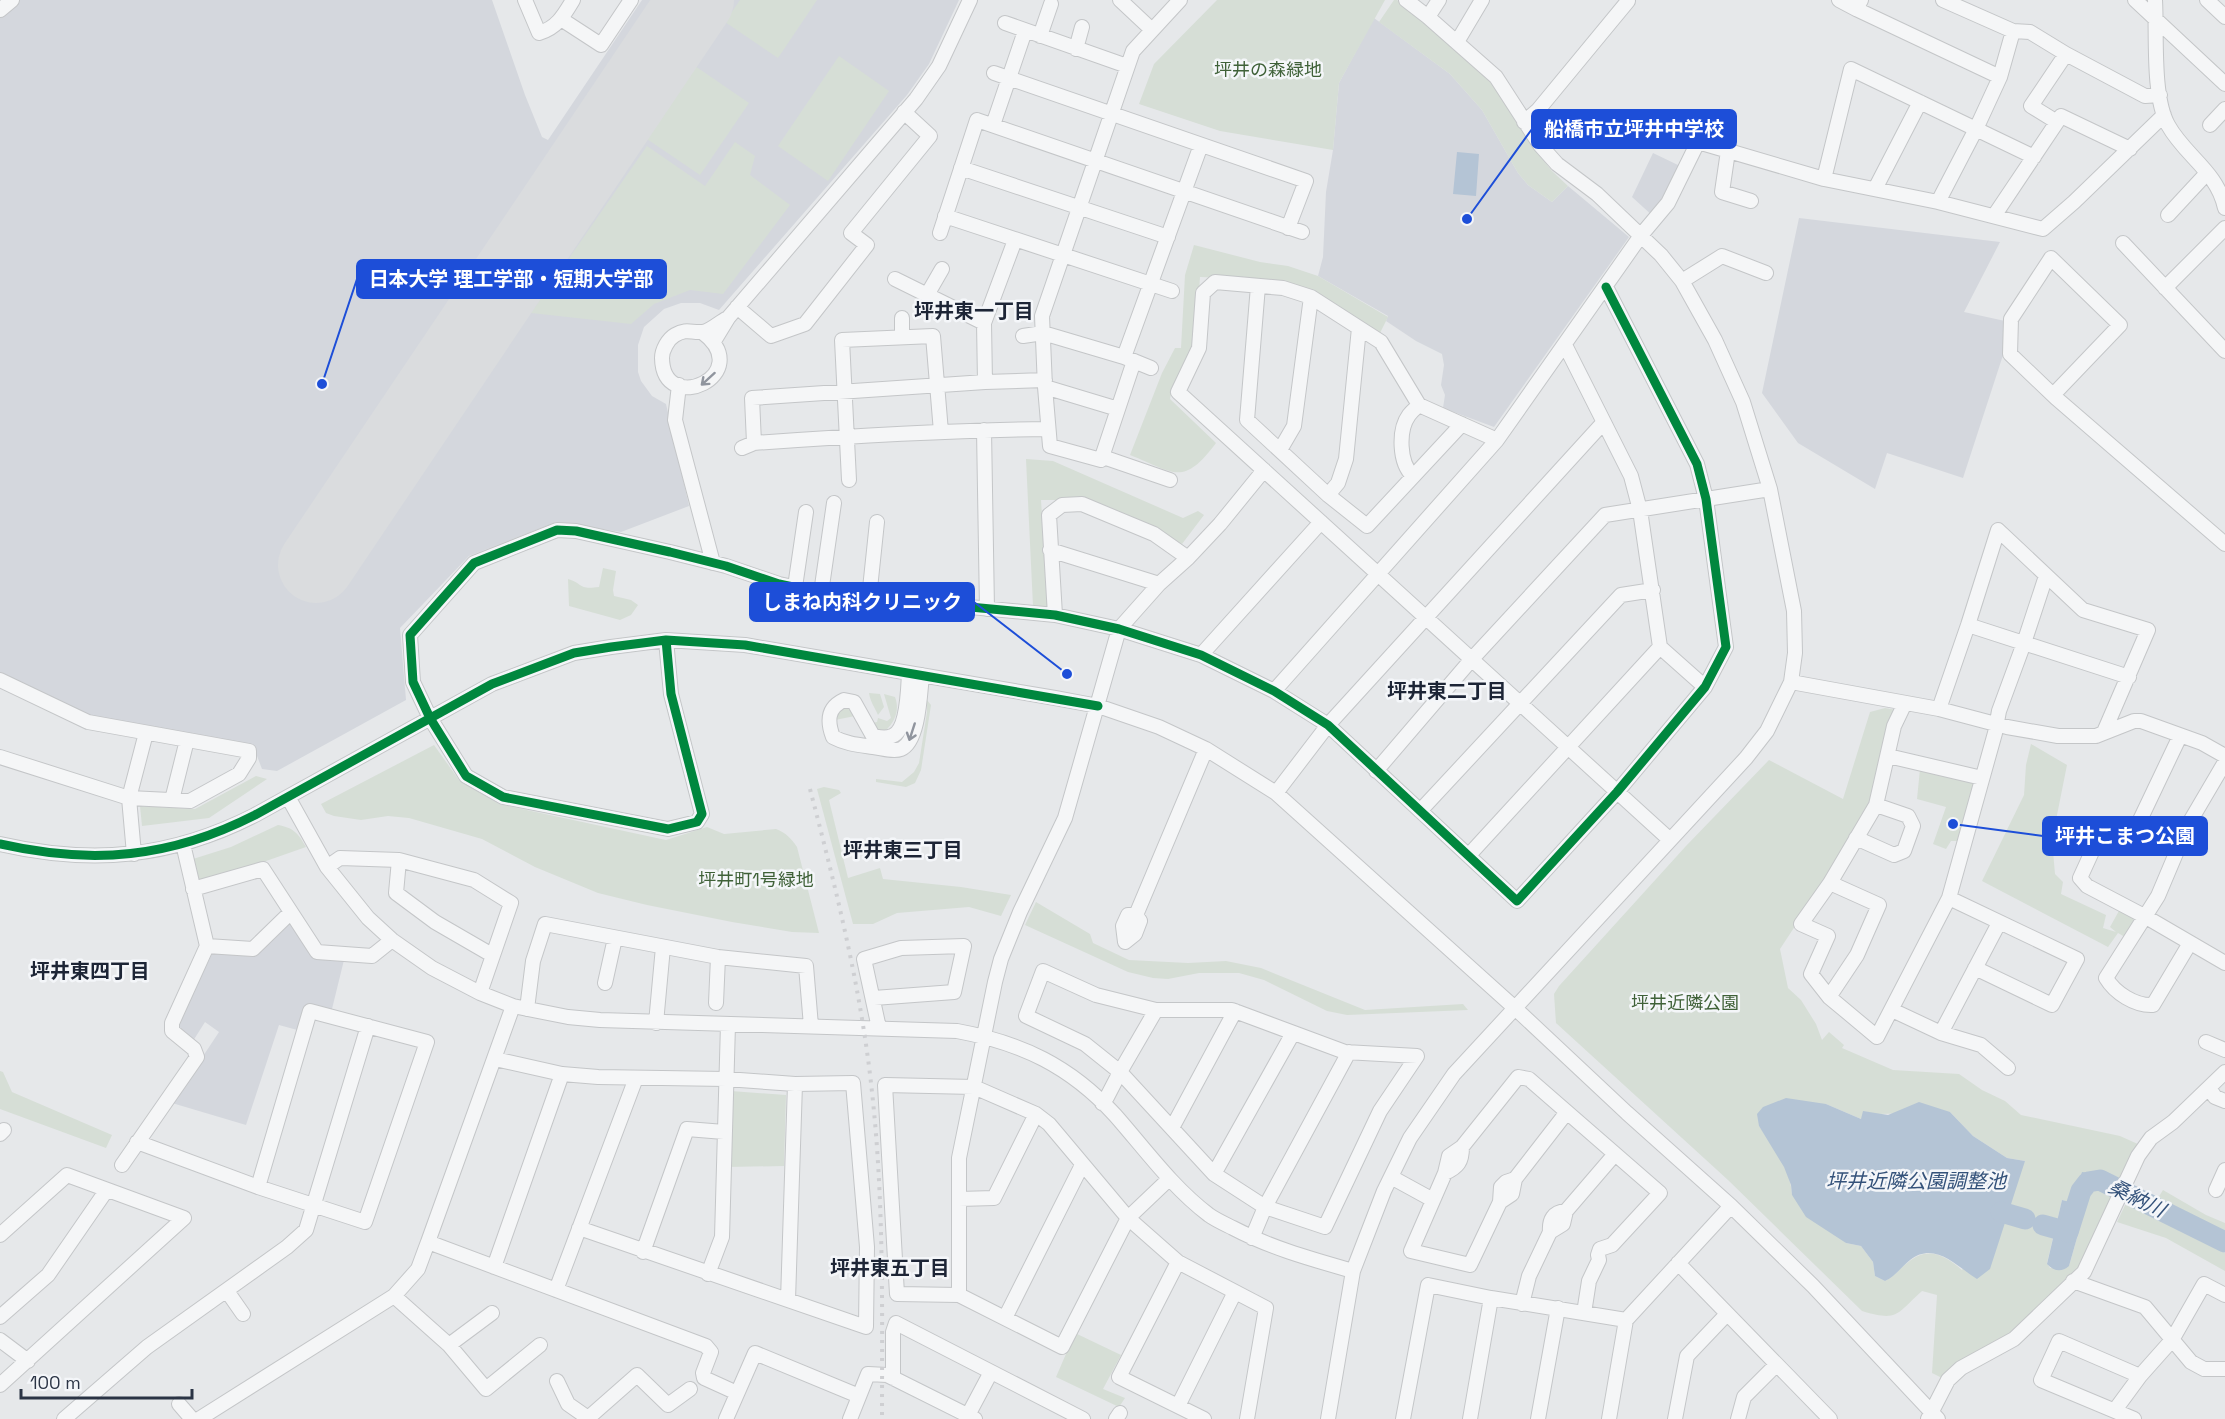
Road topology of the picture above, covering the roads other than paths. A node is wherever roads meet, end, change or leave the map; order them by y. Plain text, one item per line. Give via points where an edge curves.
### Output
1 (12, 0) edge
2 (525, 0) edge
3 (573, 0) edge
4 (631, 0) edge
5 (970, 0) edge
6 (1120, 0) edge
7 (1180, 0) edge
8 (1406, 0) edge
9 (1439, 0) edge
10 (1482, 0) edge
11 (1839, 0) edge
12 (1943, 0) edge
13 (2135, 0) edge
14 (2155, 0) edge
15 (2207, 0) edge
16 (1628, 1) edge
17 (1051, 4) dead end
18 (1859, 4) edge
19 (0, 9) edge
20 (1428, 17) junction
21 (2225, 17) edge
22 (561, 19) junction
23 (2156, 20) junction
24 (1005, 23) dead end
25 (1082, 27) dead end
26 (1152, 30) junction
27 (1025, 31) junction
28 (2013, 31) junction
29 (1040, 36) junction
30 (1457, 42) junction
31 (1076, 49) junction
32 (2066, 54) junction
33 (1127, 66) junction
34 (994, 73) dead end
35 (2000, 77) junction
36 (1009, 78) junction
37 (2225, 84) edge
38 (2160, 95) junction
39 (1920, 102) junction
40 (2225, 109) edge
41 (904, 112) junction
42 (1111, 113) junction
43 (2164, 115) junction
44 (1524, 122) junction
45 (2056, 122) junction
46 (993, 125) junction
47 (2210, 125) dead end
48 (1976, 129) junction
49 (1201, 145) junction
50 (2130, 149) junction
51 (1728, 151) junction
52 (2034, 157) junction
53 (1095, 161) junction
54 (961, 168) junction
55 (2207, 173) junction
56 (1824, 179) junction
57 (1875, 189) junction
58 (1184, 191) junction
59 (2223, 193) edge
60 (1751, 201) dead end
61 (1938, 202) junction
62 (1079, 207) junction
63 (2225, 208) edge
64 (2168, 214) dead end
65 (945, 216) junction
66 (1994, 216) junction
67 (2225, 228) edge
68 (939, 233) dead end
69 (1642, 234) junction
70 (1168, 237) junction
71 (1015, 240) junction
72 (2123, 243) dead end
73 (1062, 256) junction
74 (942, 269) dead end
75 (1766, 273) dead end
76 (895, 279) dead end
77 (1682, 281) junction
78 (1151, 284) junction
79 (1258, 286) junction
80 (1606, 287) junction
81 (2165, 288) junction
82 (1172, 291) dead end
83 (927, 295) junction
84 (1311, 297) junction
85 (737, 307) junction
86 (728, 318) junction
87 (902, 318) dead end
88 (984, 323) junction
89 (1359, 328) junction
90 (702, 332) junction
91 (1043, 333) junction
92 (1023, 336) dead end
93 (902, 337) junction
94 (714, 341) junction
95 (1565, 345) junction
96 (2225, 351) edge
97 (1129, 359) junction
98 (1151, 368) dead end
99 (985, 382) junction
100 (1045, 383) junction
101 (679, 385) junction
102 (937, 385) junction
103 (844, 391) junction
104 (2053, 395) junction
105 (1419, 405) junction
106 (1118, 409) junction
107 (1603, 423) junction
108 (1462, 424) junction
109 (1048, 429) junction
110 (984, 430) junction
111 (941, 432) junction
112 (846, 436) junction
113 (1497, 440) junction
114 (1280, 450) junction
115 (1103, 457) junction
116 (1264, 470) junction
117 (1413, 476) junction
118 (849, 480) dead end
119 (1170, 480) dead end
120 (1770, 489) junction
121 (1328, 495) junction
122 (1706, 499) junction
123 (834, 502) dead end
124 (1640, 510) junction
125 (806, 513) dead end
126 (877, 522) dead end
127 (1321, 522) junction
128 (2225, 544) edge
129 (1050, 550) junction
130 (1188, 558) junction
131 (712, 563) junction
132 (1378, 574) junction
133 (2046, 576) junction
134 (1159, 584) junction
135 (795, 587) junction
136 (1653, 590) junction
137 (821, 593) junction
138 (869, 598) junction
139 (987, 609) junction
140 (1054, 615) junction
141 (1426, 618) junction
142 (1968, 625) junction
143 (1119, 629) junction
144 (666, 640) junction
145 (2024, 643) junction
146 (1660, 647) junction
147 (1202, 655) junction
148 (1471, 660) junction
149 (916, 674) junction
150 (2129, 677) junction
151 (0, 680) edge
152 (1791, 682) junction
153 (1706, 687) junction
154 (1274, 692) junction
155 (1519, 703) junction
156 (1905, 704) junction
157 (1098, 706) junction
158 (1939, 709) junction
159 (430, 718) junction
160 (1997, 723) junction
161 (1328, 725) junction
162 (2104, 732) junction
163 (146, 733) junction
164 (2181, 736) junction
165 (187, 740) junction
166 (1567, 747) junction
167 (1206, 749) junction
168 (1888, 756) junction
169 (2225, 756) edge
170 (0, 757) edge
171 (2225, 762) edge
172 (1376, 771) junction
173 (1982, 778) junction
174 (1617, 792) junction
175 (1276, 793) junction
176 (288, 797) junction
177 (129, 798) junction
178 (172, 800) junction
179 (1876, 804) junction
180 (1420, 811) junction
181 (1856, 838) junction
182 (1669, 839) junction
183 (2182, 839) junction
184 (2116, 842) dead end
185 (0, 844) edge
186 (183, 844) junction
187 (134, 854) junction
188 (1469, 855) junction
189 (399, 860) junction
190 (327, 867) junction
191 (1830, 883) junction
192 (193, 889) junction
193 (1949, 898) junction
194 (290, 913) junction
195 (1136, 915) dead end
196 (2146, 917) junction
197 (1999, 923) junction
198 (615, 938) junction
199 (392, 940) junction
200 (2190, 942) junction
201 (207, 946) junction
202 (663, 947) junction
203 (492, 955) junction
204 (718, 957) junction
205 (2225, 963) edge
206 (1975, 968) junction
207 (605, 983) dead end
208 (480, 993) junction
209 (1829, 997) junction
210 (873, 998) junction
211 (716, 1003) dead end
212 (520, 1008) junction
213 (1516, 1009) junction
214 (1156, 1010) junction
215 (1892, 1010) junction
216 (1235, 1011) junction
217 (656, 1023) junction
218 (728, 1024) junction
219 (368, 1026) junction
220 (811, 1026) junction
221 (879, 1028) junction
222 (1293, 1033) junction
223 (1941, 1033) junction
224 (984, 1036) junction
225 (2206, 1042) dead end
226 (2225, 1050) edge
227 (1349, 1052) junction
228 (495, 1059) junction
229 (2008, 1068) dead end
230 (1120, 1072) junction
231 (2225, 1072) edge
232 (562, 1074) junction
233 (636, 1078) junction
234 (726, 1079) junction
235 (795, 1084) junction
236 (974, 1087) junction
237 (2209, 1088) junction
238 (2225, 1101) edge
239 (1102, 1102) junction
240 (1567, 1112) junction
241 (1036, 1114) junction
242 (1172, 1128) junction
243 (724, 1131) junction
244 (137, 1142) junction
245 (1615, 1154) junction
246 (122, 1165) dead end
247 (1082, 1165) junction
248 (2225, 1170) edge
249 (1214, 1174) junction
250 (1391, 1177) junction
251 (1169, 1179) junction
252 (258, 1187) junction
253 (2216, 1190) dead end
254 (106, 1191) junction
255 (959, 1199) junction
256 (1433, 1200) junction
257 (314, 1204) junction
258 (1731, 1206) junction
259 (1264, 1207) junction
260 (1128, 1218) junction
261 (579, 1228) junction
262 (0, 1235) edge
263 (1252, 1238) junction
264 (428, 1242) junction
265 (643, 1252) junction
266 (1178, 1262) junction
267 (1678, 1263) junction
268 (494, 1267) junction
269 (1353, 1271) junction
270 (708, 1274) junction
271 (2073, 1281) junction
272 (556, 1290) junction
273 (227, 1291) junction
274 (1235, 1292) junction
275 (959, 1295) junction
276 (2225, 1295) edge
277 (394, 1296) junction
278 (1491, 1298) junction
279 (789, 1300) junction
280 (1522, 1304) junction
281 (1558, 1308) junction
282 (492, 1313) dead end
283 (1584, 1313) junction
284 (243, 1314) dead end
285 (1726, 1315) junction
286 (0, 1317) edge
287 (1005, 1318) junction
288 (1626, 1320) junction
289 (0, 1340) edge
290 (2172, 1340) junction
291 (449, 1345) junction
292 (540, 1345) dead end
293 (28, 1361) junction
294 (1776, 1365) junction
295 (2225, 1369) edge
296 (991, 1372) junction
297 (2140, 1376) junction
298 (893, 1378) junction
299 (557, 1381) dead end
300 (0, 1385) edge
301 (690, 1389) dead end
302 (737, 1393) junction
303 (859, 1396) junction
304 (179, 1404) dead end
305 (1178, 1406) junction
306 (2115, 1410) junction
307 (855, 1417) edge
308 (1933, 1417) edge
309 (969, 1418) edge
310 (64, 1419) edge
311 (192, 1419) edge
312 (199, 1419) edge
313 (588, 1419) edge
314 (726, 1419) edge
315 (1083, 1419) edge
316 (1204, 1419) edge
317 (1247, 1419) edge
318 (1328, 1419) edge
319 (1403, 1419) edge
320 (1470, 1419) edge
321 (1538, 1419) edge
322 (1609, 1419) edge
323 (1675, 1419) edge
324 (1738, 1419) edge
325 (1830, 1419) edge
326 (2134, 1419) edge

1 - 19 street
2 - 22 street via 539,33 551,30
3 - 22 street
4 - 22 street via 601,45
5 - 41 street via 939,66
6 - 26 street
7 - 26 street
8 - 20 street
9 - 20 street
10 - 30 street
11 - 18 street
12 - 28 street
13 - 23 street
14 - 23 street
15 - 21 street
16 - 44 street
17 - 29 street
18 - 35 street
20 - 30 street
23 - 37 street
23 - 38 street
24 - 27 street
25 - 31 street
26 - 33 street via 1133,51
27 - 29 street
27 - 36 street
28 - 32 street via 2030,32
28 - 35 street
29 - 31 street
30 - 44 street via 1496,76
31 - 33 street
32 - 38 street via 2145,96
32 - 45 street via 2031,106
33 - 42 street
34 - 36 street
35 - 48 street
36 - 42 street
36 - 46 street
38 - 43 street
39 - 48 street
39 - 56 street via 1851,69
39 - 57 street
40 - 47 street
41 - 85 street
41 - 85 street via 930,136 852,233 867,245 805,324 771,336
42 - 49 street
42 - 53 street
43 - 50 street
43 - 55 street via 2178,140
44 - 69 street via 1557,164
45 - 50 street via 2061,116
45 - 52 street
46 - 53 street
46 - 54 street via 977,120
48 - 52 street
48 - 61 street
49 - 58 street
49 - 58 street via 1306,181 1295,230
50 - 66 street via 2043,229
51 - 56 street
51 - 60 street via 1722,192
51 - 69 street via 1698,142 1668,203
52 - 66 street
53 - 58 street
53 - 62 street
54 - 62 street
54 - 65 street
55 - 59 street
55 - 64 street
56 - 57 street
57 - 61 street
58 - 70 street
59 - 63 street
61 - 66 street
62 - 70 street
62 - 73 street
65 - 68 street
65 - 71 street
67 - 81 street
69 - 77 street
69 - 80 street
70 - 78 street
71 - 73 street
71 - 88 street
72 - 81 street
73 - 78 street
73 - 91 street via 1042,316
74 - 83 street
75 - 77 street via 1722,256
76 - 83 street
77 - 120 street via 1743,402
78 - 82 street
78 - 97 street
79 - 84 street via 1283,288
79 - 114 street via 1247,420
79 - 116 street via 1215,282 1203,293 1199,348 1178,392
80 - 95 street
80 - 122 street via 1697,464
81 - 96 street
83 - 88 street
84 - 89 street
84 - 114 street via 1294,426
85 - 86 street
86 - 90 street
86 - 94 street
87 - 93 street
88 - 99 street
89 - 105 street via 1381,342
89 - 121 street via 1346,459 1338,483
90 - 94 street
90 - 101 street via 684,331 666,343 662,357 665,370 670,380
91 - 92 street
91 - 97 street
91 - 100 street
93 - 102 street via 933,336
93 - 103 street via 842,340
94 -> 101 street via 719,362 710,380 696,388
95 - 107 street
95 - 113 street
97 - 98 street
97 - 106 street
99 - 100 street
99 - 102 street
100 - 106 street
100 - 109 street
101 - 131 street via 675,420
102 - 103 street
102 - 111 street
103 - 112 street
103 - 112 street via 752,398 748,446
104 - 104 street via 2120,325 2050,258 2011,319 2009,339 2010,354
104 - 128 street
105 - 108 street
105 - 117 street via 1408,416 1403,438 1403,457
106 - 115 street
107 - 124 street via 1631,476
107 - 141 street
108 - 113 street
108 - 117 street
109 - 110 street
109 - 115 street via 1050,446 1101,460
110 - 111 street
110 - 139 street
111 - 112 street
112 - 118 street
113 - 132 street
114 - 121 street
115 - 119 street
116 - 127 street
116 - 130 street
117 - 121 street via 1367,526
120 - 122 street
120 - 152 street via 1794,612
122 - 124 street
122 - 153 street via 1726,647
123 - 137 street
124 - 136 street
124 - 148 street via 1605,515
125 - 135 street
126 - 138 street
127 - 132 street
127 - 147 street
129 - 130 street via 1048,515 1062,505 1082,504 1154,534
129 - 134 street
129 - 140 street
130 - 134 street
131 - 135 street
131 - 159 street via 557,530 474,563 410,635 413,682
132 - 141 street
132 - 154 street
133 - 142 street via 1998,530
133 - 145 street
133 - 150 street via 2083,610 2148,630
134 - 143 street
135 - 137 street
136 - 146 street
136 - 155 street via 1621,595
137 - 138 street
138 - 139 street
139 - 140 street
140 - 143 street
141 - 148 street
141 - 161 street
142 - 145 street
142 - 158 street
143 - 147 street
143 - 157 street
144 - 149 street via 745,645
144 - 159 street via 574,653 492,684
144 - 159 street via 671,694 702,814 697,822 668,829 503,797 466,776
145 - 150 street
145 - 160 street
146 - 153 street
146 - 166 street
147 - 154 street
148 - 155 street
148 - 172 street
149 -> 149 street via 914,733 902,749 843,742 833,737 828,725 830,712 844,700 854,702 873,735 894,736 901,729
149 - 157 street
150 - 162 street
151 - 163 street via 88,722
152 - 156 street
152 - 182 street via 1767,731
153 - 174 street
154 - 161 street
155 - 166 street
155 - 180 street
156 - 158 street
156 - 168 street via 1894,726
157 - 167 street via 1159,727
157 - 224 street via 1065,818 1001,959
158 - 160 street
159 - 176 street
160 - 162 street via 2058,736 2096,736
160 - 173 street
161 - 172 street
161 - 175 street
162 - 164 street via 2141,721
163 - 165 street
163 - 177 street
164 - 169 street
164 - 183 street via 2140,820
165 - 178 street
165 - 178 street via 249,751 249,758 239,774 190,801
166 - 174 street
166 - 188 street
167 - 175 street
167 - 195 street
168 - 173 street
168 - 179 street
170 - 177 street
171 - 183 street
172 - 180 street
173 - 193 street
174 - 182 street
174 - 188 street via 1517,901
175 - 213 street
176 - 186 street via 225,830
176 - 190 street
177 - 178 street
177 - 187 street
179 - 181 street
179 - 181 street via 1908,816 1913,826 1904,851 1894,855
180 - 188 street
181 - 191 street
182 - 213 street
183 - 196 street
184 - 196 street via 2106,838 2096,843 2080,878 2087,886
185 - 187 street via 50,854
186 - 187 street
186 - 192 street
189 - 190 street via 340,858
189 - 203 street via 396,892 435,922
189 - 203 street via 474,880 511,903
190 - 199 street via 368,918
191 - 209 street via 1801,924 1828,936 1811,974
191 - 209 street via 1878,905 1857,955
192 - 194 street via 263,869
192 - 201 street
193 - 197 street
193 - 215 street
194 - 199 street via 317,952 372,956
194 - 201 street via 253,949
196 - 200 street
196 - 200 street via 2106,978 2112,988 2132,1000 2153,1005
197 - 206 street
197 - 206 street via 2077,959 2052,1005
198 - 202 street
198 - 207 street
198 - 212 street via 545,924
199 - 208 street via 432,968
200 - 205 street
201 - 244 street via 172,1023 172,1031 194,1049 197,1057
202 - 204 street
202 - 217 street
203 - 208 street
204 - 211 street
204 - 220 street via 806,966
206 - 223 street
208 - 212 street
209 - 215 street via 1877,1037
210 - 210 street via 864,959 901,948 964,946 954,992
210 - 221 street
212 - 217 street via 568,1017
212 - 228 street
213 - 250 street via 1454,1074 1410,1138
213 - 258 street
214 - 216 street
214 - 230 street
214 - 230 street via 1096,995 1043,971 1026,1016 1085,1044
215 - 223 street
216 - 222 street
216 - 242 street
217 - 218 street
218 - 220 street
218 - 234 street
219 - 252 street via 310,1011
219 - 257 street
219 - 257 street via 427,1042 365,1222
220 - 221 street
221 - 224 street
222 - 227 street
222 - 249 street
223 - 229 street via 1981,1045
224 - 236 street
224 - 239 street via 1055,1065
225 - 226 street
227 - 259 street
227 - 259 street via 1417,1056 1380,1111 1325,1227
228 - 232 street
228 - 264 street
230 - 239 street
230 - 242 street
231 - 237 street
232 - 233 street
232 - 268 street
233 - 234 street
233 - 261 street
234 - 235 street
234 - 243 street
235 - 279 street
235 - 279 street via 853,1083 867,1248 866,1327
236 - 241 street
236 - 255 street via 959,1158
236 - 275 street via 885,1085 897,1294
237 - 238 street via 2215,1097
237 - 271 street via 2151,1138 2138,1156 2084,1272
239 - 251 street
240 - 245 street
240 - 256 street via 1529,1079 1518,1077 1462,1147 1461,1162 1445,1173
240 - 256 street via 1515,1179 1512,1194 1500,1202 1470,1265 1411,1251
241 - 247 street
241 - 255 street via 994,1198
242 - 249 street
243 - 265 street via 687,1129
243 - 270 street via 722,1237
244 - 246 street
244 - 252 street
245 - 280 street via 1566,1211 1563,1224 1550,1232 1529,1276
245 - 283 street via 1660,1193 1612,1245 1611,1256 1599,1260 1589,1281
247 - 260 street
247 - 287 street
248 - 253 street
249 - 259 street
250 - 256 street
250 - 269 street
251 - 260 street
251 - 263 street via 1210,1216
252 - 257 street
254 - 262 street via 67,1175
254 - 286 street via 48,1275
254 - 293 street via 184,1218
255 - 275 street
257 - 273 street via 306,1230
258 - 267 street
258 - 308 street via 1813,1286
259 - 263 street
260 - 266 street
260 - 287 street via 1062,1347
261 - 265 street
261 - 272 street
263 - 269 street via 1284,1252
264 - 268 street
264 - 277 street via 418,1269
265 - 270 street
266 - 274 street
266 - 305 street via 1119,1377
267 - 285 street
267 - 288 street
268 - 272 street
269 - 318 street
270 - 279 street
271 - 290 street via 2145,1307
271 - 308 street via 2014,1339 1961,1368 1948,1380
272 - 302 street via 706,1346 711,1352 704,1378
273 - 284 street
273 - 310 street via 147,1347
274 - 305 street
274 - 317 street via 1266,1308
275 - 287 street
276 - 290 street via 2204,1284
277 - 291 street
277 - 312 street
278 - 280 street
278 - 319 street via 1428,1285
278 - 320 street
280 - 281 street
281 - 283 street
281 - 321 street
282 - 291 street
283 - 288 street
285 - 294 street
285 - 323 street via 1687,1356
288 - 322 street
289 - 293 street
290 - 295 street via 2191,1362 2204,1369
290 - 297 street
291 - 292 street via 486,1389
293 - 300 street
294 - 324 street via 1744,1397
294 - 325 street
296 - 298 street via 896,1323
296 - 309 street
296 - 315 street
297 - 306 street
297 - 306 street via 2059,1341 2041,1380
298 - 303 street via 868,1374
298 - 309 street
299 - 313 street via 568,1404
301 - 313 street via 669,1405 637,1376
302 - 303 street via 755,1353
302 - 314 street
303 - 307 street
304 - 311 street
305 - 316 street
306 - 326 street

